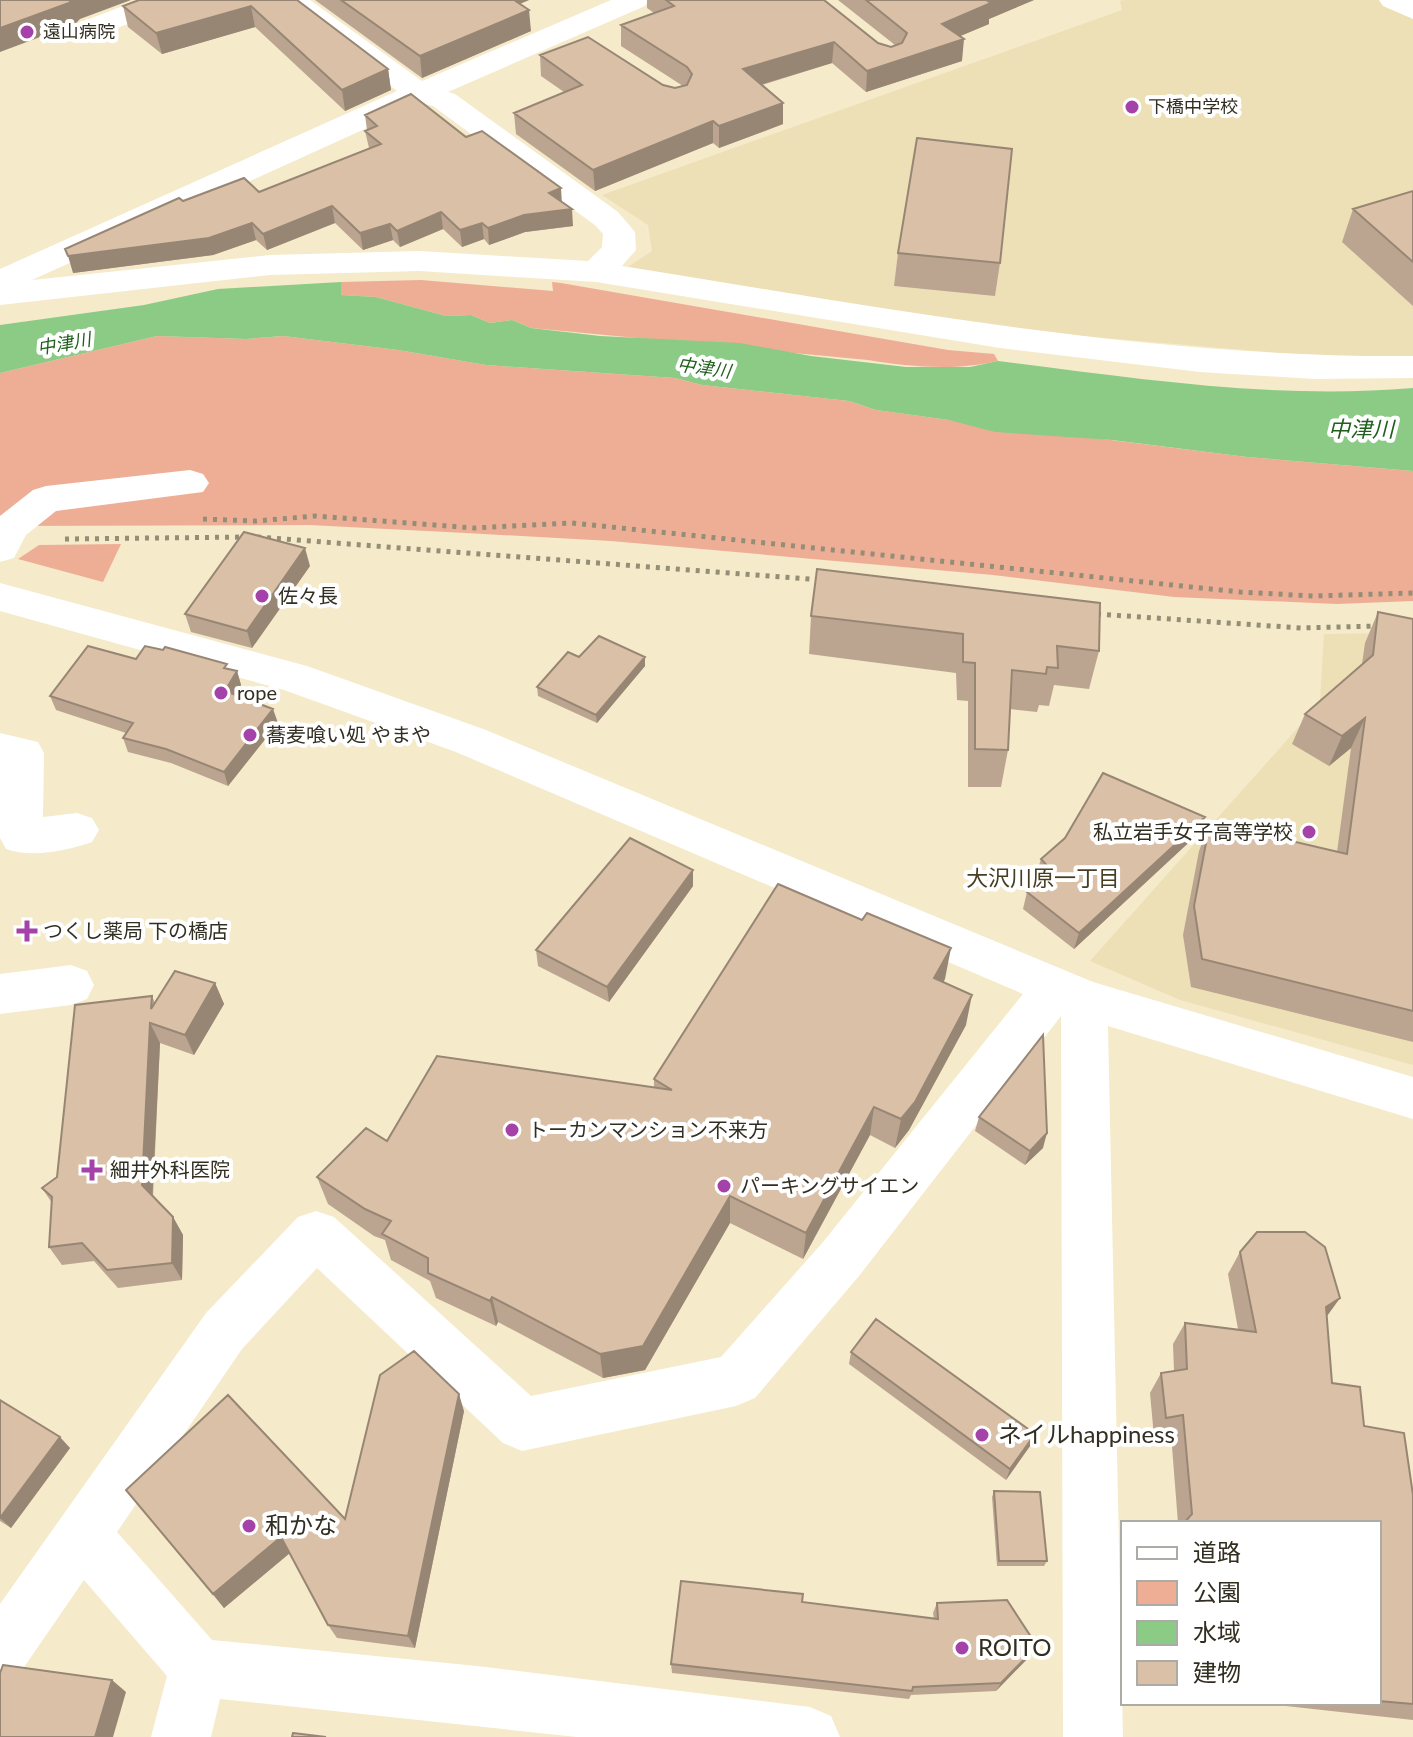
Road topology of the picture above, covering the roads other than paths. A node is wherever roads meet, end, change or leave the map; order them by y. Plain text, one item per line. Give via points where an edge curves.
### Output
1 (166, 0) edge
2 (292, 0) edge
3 (635, 0) edge
4 (1393, 0) edge
5 (1413, 10) edge
6 (91, 28) dead end
7 (569, 29) junction
8 (595, 46) edge
9 (419, 93) junction
10 (596, 272) junction
11 (0, 282) edge
12 (0, 294) edge
13 (1413, 367) edge
14 (190, 501) road end
15 (0, 548) edge
16 (0, 597) edge
17 (0, 749) edge
18 (77, 830) dead end
19 (71, 985) dead end
20 (1070, 992) junction
21 (0, 994) edge
22 (1413, 1098) edge
23 (81, 1534) junction
24 (0, 1653) edge
25 (198, 1668) junction
26 (181, 1737) edge
27 (810, 1737) edge
28 (1093, 1737) edge

1 - 6 street
2 - 9 street
3 - 7 street
4 - 5 street
7 - 8 street
7 - 9 street
9 - 10 street via 444,100 607,219 619,232 619,250
9 - 11 street
10 - 12 street via 419,261 270,265
10 - 13 street via 985,334 1200,361
14 - 15 street via 46,499 11,527
16 - 20 street via 293,677 471,741
17 - 18 street via 23,753 21,837
19 - 21 street
20 - 22 street
20 - 23 street via 736,1380 522,1424 316,1234 224,1331
20 - 28 street
23 - 24 street
23 - 25 street
25 - 26 street
25 - 27 street via 477,1695

